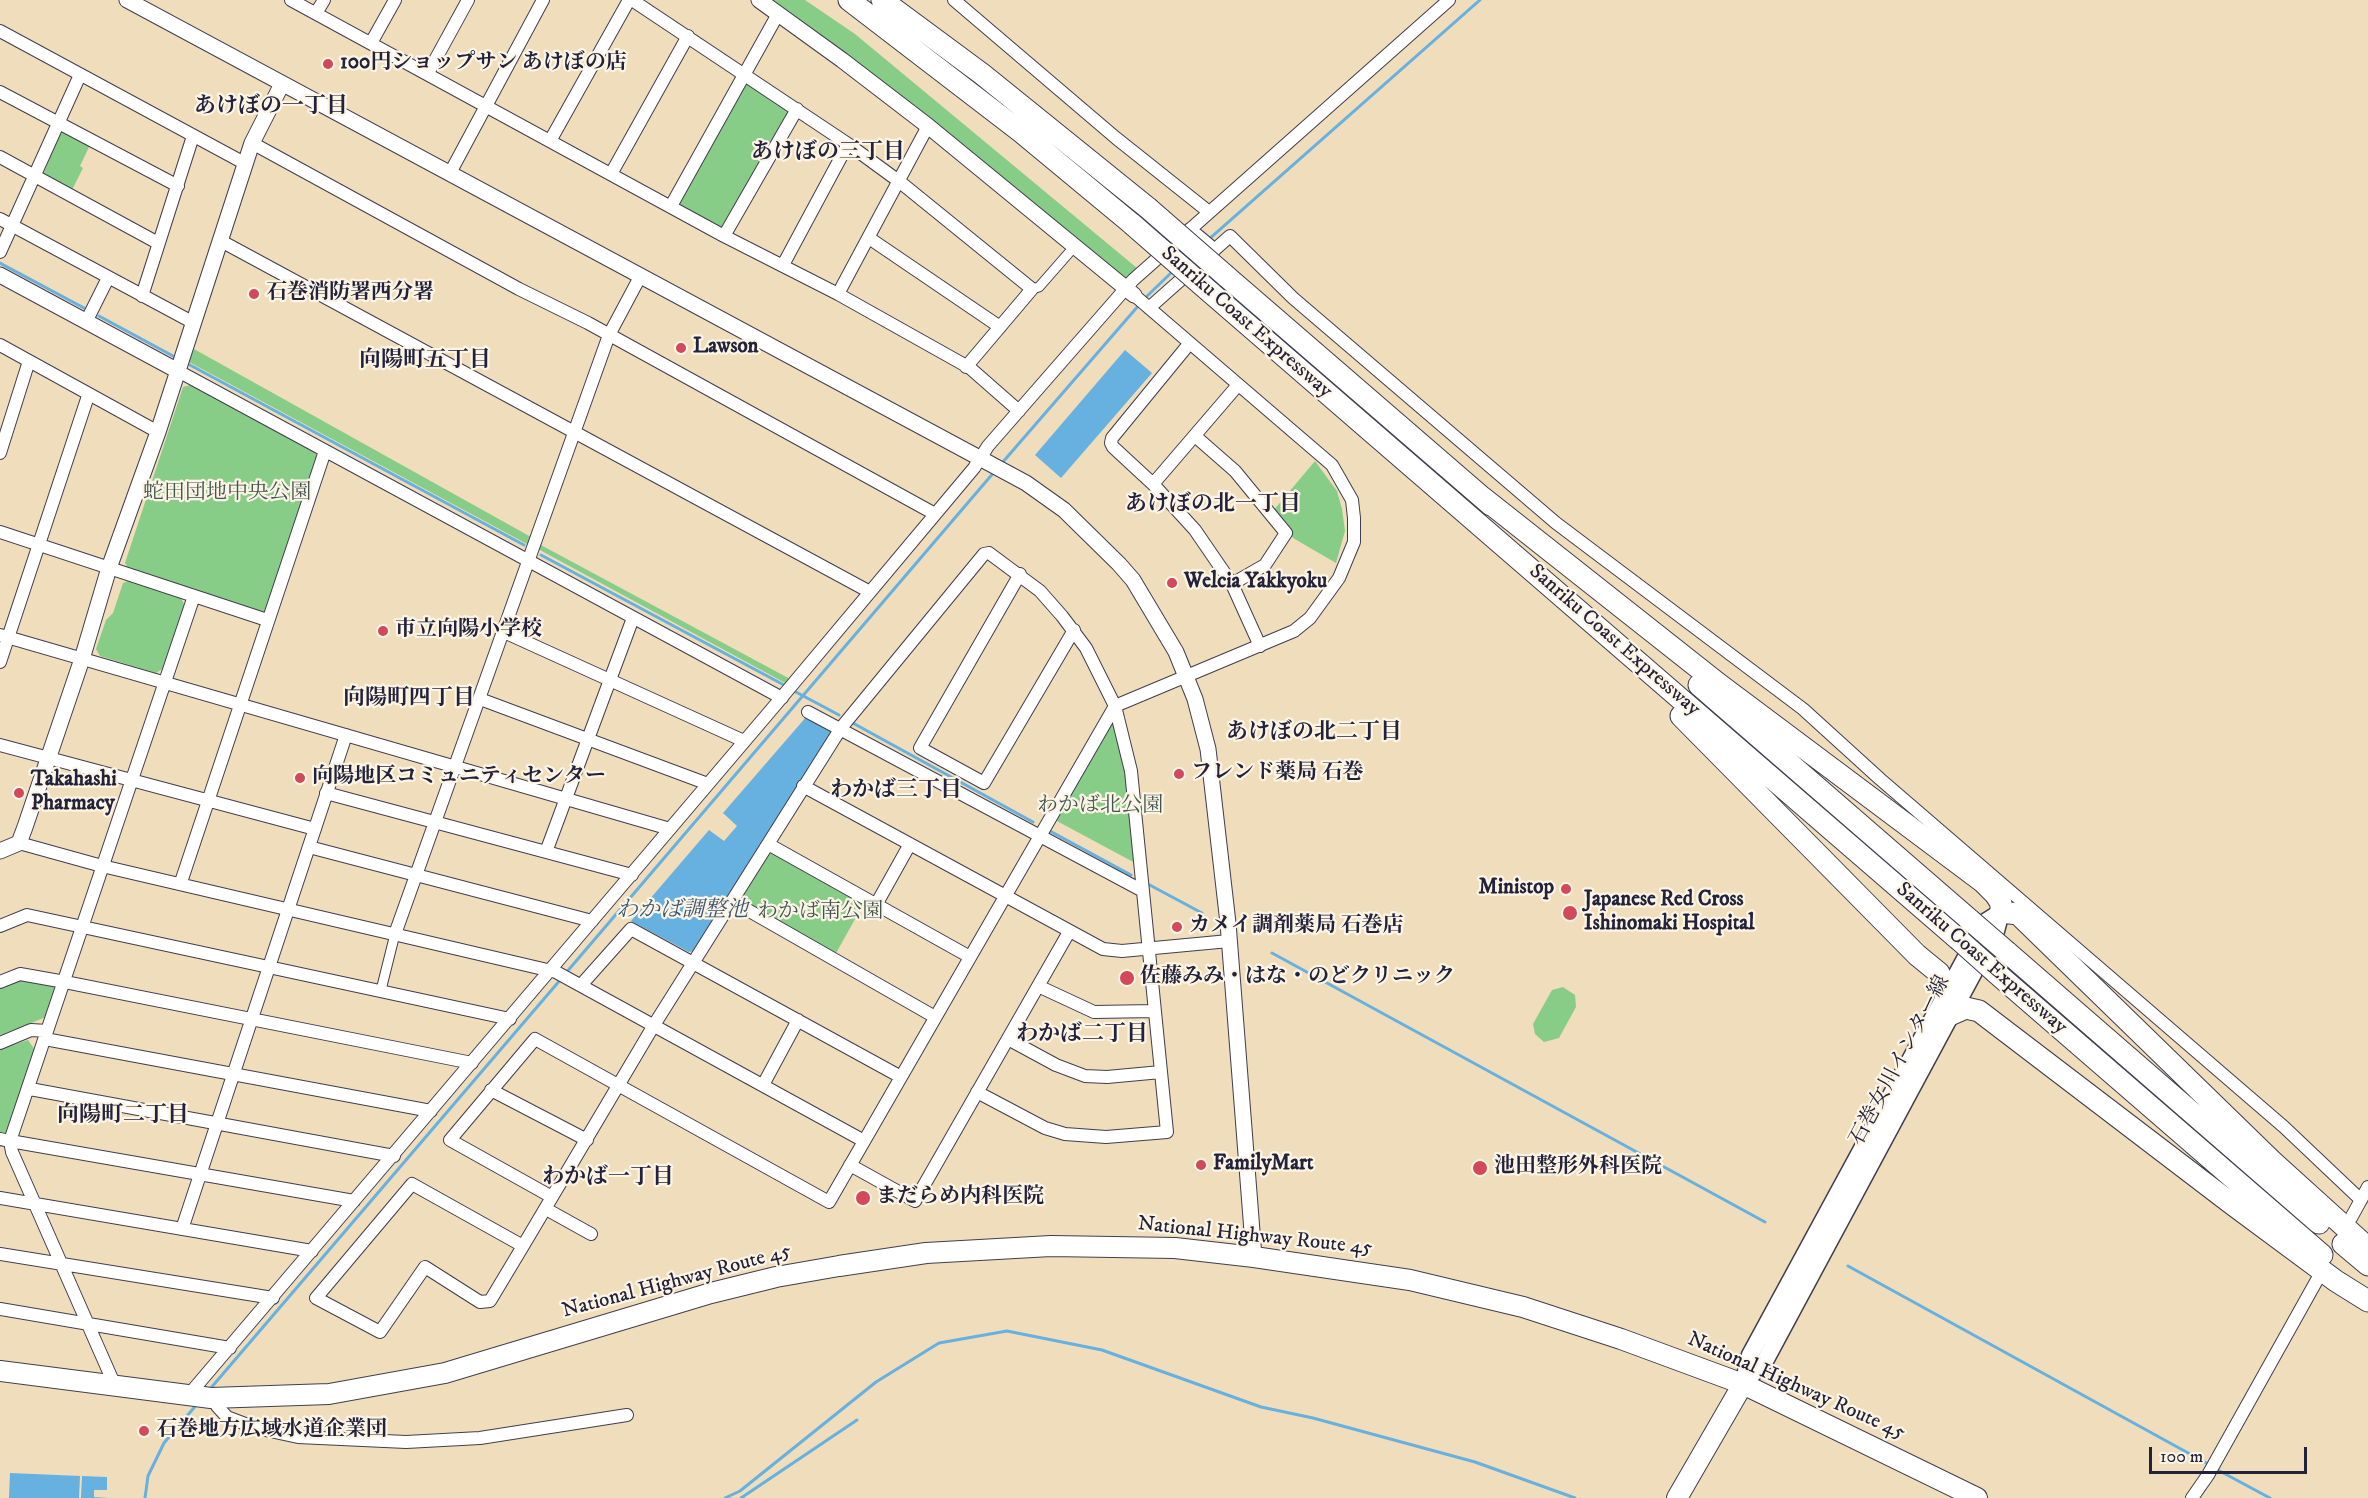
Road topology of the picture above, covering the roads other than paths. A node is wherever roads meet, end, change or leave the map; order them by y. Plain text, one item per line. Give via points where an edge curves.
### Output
1 (127, 0) edge
2 (291, 0) edge
3 (324, 0) edge
4 (395, 0) edge
5 (468, 0) edge
6 (543, 0) edge
7 (631, 0) edge
8 (759, 0) edge
9 (849, 0) edge
10 (882, 0) edge
11 (954, 0) edge
12 (1449, 0) edge
13 (316, 13) junction
14 (778, 14) junction
15 (0, 31) edge
16 (688, 36) junction
17 (371, 44) junction
18 (745, 73) junction
19 (428, 74) junction
20 (80, 75) junction
21 (282, 84) junction
22 (0, 92) edge
23 (486, 105) junction
24 (797, 109) junction
25 (59, 123) junction
26 (928, 126) junction
27 (193, 136) junction
28 (550, 141) junction
29 (252, 143) junction
30 (848, 144) junction
31 (0, 157) edge
32 (246, 164) junction
33 (450, 173) junction
34 (611, 174) junction
35 (35, 176) junction
36 (900, 182) junction
37 (178, 186) junction
38 (671, 206) junction
39 (1209, 212) junction
40 (0, 219) edge
41 (12, 225) junction
42 (1190, 230) junction
43 (724, 236) junction
44 (869, 238) junction
45 (221, 241) junction
46 (158, 243) junction
47 (1074, 247) junction
48 (1214, 249) junction
49 (0, 252) edge
50 (783, 265) junction
51 (0, 275) edge
52 (641, 276) junction
53 (108, 278) junction
54 (1032, 289) junction
55 (838, 294) junction
56 (142, 296) junction
57 (1138, 299) junction
58 (86, 322) junction
59 (194, 324) junction
60 (1000, 327) junction
61 (609, 335) junction
62 (1189, 344) junction
63 (0, 345) edge
64 (29, 361) junction
65 (966, 367) junction
66 (178, 371) junction
67 (1238, 385) junction
68 (88, 396) junction
69 (1019, 411) junction
70 (158, 432) junction
71 (574, 432) junction
72 (1195, 436) junction
73 (325, 451) junction
74 (0, 453) edge
75 (987, 461) junction
76 (1154, 484) junction
77 (1482, 497) junction
78 (935, 514) junction
79 (0, 532) edge
80 (40, 544) junction
81 (528, 562) junction
82 (109, 568) junction
83 (1020, 574) junction
84 (1232, 584) junction
85 (870, 592) junction
86 (194, 596) junction
87 (1580, 613) junction
88 (633, 618) junction
89 (267, 621) junction
90 (1074, 630) junction
91 (504, 632) junction
92 (4, 636) edge
93 (1260, 646) junction
94 (82, 659) junction
95 (0, 662) edge
96 (1186, 675) junction
97 (609, 679) junction
98 (165, 683) junction
99 (782, 698) junction
100 (480, 699) junction
101 (239, 705) junction
102 (1115, 706) junction
103 (808, 712) dead end
104 (841, 728) junction
105 (346, 735) junction
106 (587, 739) junction
107 (744, 741) junction
108 (0, 745) edge
109 (49, 758) junction
110 (455, 766) junction
111 (132, 780) junction
112 (708, 784) junction
113 (804, 786) junction
114 (326, 793) junction
115 (565, 800) junction
116 (208, 801) junction
117 (435, 822) junction
118 (315, 829) junction
119 (670, 829) junction
120 (1039, 836) junction
121 (19, 843) junction
122 (768, 844) junction
123 (910, 844) junction
124 (309, 847) junction
125 (0, 851) edge
126 (546, 852) junction
127 (102, 866) junction
128 (416, 874) junction
129 (632, 875) junction
130 (181, 882) junction
131 (1143, 891) junction
132 (1005, 896) junction
133 (732, 901) junction
134 (877, 903) junction
135 (287, 909) junction
136 (2001, 912) junction
137 (592, 921) junction
138 (0, 926) edge
139 (83, 926) junction
140 (1069, 932) junction
141 (395, 934) junction
142 (1230, 941) junction
143 (1149, 949) junction
144 (970, 957) junction
145 (693, 962) junction
146 (269, 966) junction
147 (553, 971) junction
148 (0, 982) edge
149 (65, 982) junction
150 (577, 982) junction
151 (1038, 986) junction
152 (381, 990) junction
153 (1947, 1006) junction
154 (1155, 1011) junction
155 (935, 1017) junction
156 (510, 1018) junction
157 (251, 1019) junction
158 (798, 1020) junction
159 (654, 1025) junction
160 (46, 1035) junction
161 (1008, 1039) junction
162 (0, 1042) edge
163 (472, 1063) junction
164 (1161, 1072) junction
165 (233, 1073) junction
166 (901, 1077) junction
167 (763, 1085) junction
168 (619, 1086) junction
169 (30, 1089) junction
170 (491, 1090) junction
171 (977, 1092) junction
172 (432, 1111) junction
173 (216, 1123) junction
174 (5, 1140) edge
175 (587, 1140) junction
176 (864, 1141) junction
177 (394, 1156) junction
178 (850, 1165) junction
179 (199, 1174) junction
180 (2368, 1187) edge
181 (552, 1197) junction
182 (0, 1198) edge
183 (2361, 1200) junction
184 (354, 1201) junction
185 (36, 1203) junction
186 (546, 1209) junction
187 (2351, 1218) dead end
188 (182, 1229) junction
189 (591, 1234) dead end
190 (523, 1246) junction
191 (2368, 1248) edge
192 (312, 1251) junction
193 (0, 1254) edge
194 (1254, 1257) junction
195 (61, 1263) junction
196 (2368, 1265) edge
197 (2317, 1280) dead end
198 (2368, 1295) edge
199 (273, 1298) junction
200 (2368, 1301) edge
201 (0, 1309) edge
202 (88, 1323) junction
203 (230, 1348) junction
204 (0, 1371) edge
205 (1743, 1384) junction
206 (116, 1388) junction
207 (202, 1398) junction
208 (627, 1415) dead end
209 (1677, 1498) edge
210 (1977, 1498) edge
211 (2192, 1498) edge

1 - 21 street
2 - 13 street
3 - 13 street
4 - 17 street
5 - 19 street
6 - 23 street
7 - 16 street
7 - 28 street
8 - 14 street
9 - 87 highway, Sanriku Coast Expressway, bridge via 1021,132 1132,224
10 - 77 highway, Sanriku Coast Expressway, bridge via 982,74 1148,208
11 - 39 street
12 - 39 street
13 - 17 street
14 - 18 street
14 - 26 street
15 - 20 street
16 - 18 street
16 - 34 street
17 - 19 street
18 - 24 street
18 - 38 street
19 - 23 street
20 - 25 street
20 - 27 street
21 - 29 street
21 - 33 street
22 - 25 street
23 - 28 street
23 - 33 street
24 - 30 street
24 - 43 street
25 - 35 street
25 - 37 street
26 - 36 street
26 - 47 street
27 - 32 street
27 - 37 street
28 - 34 street
29 - 32 street
29 - 61 street
30 - 36 street
30 - 50 street
31 - 35 street
32 - 45 street
33 - 52 street
34 - 38 street
35 - 41 street
35 - 46 street
36 - 44 street
36 - 54 street
37 - 46 street
38 - 43 street
39 - 42 street
40 - 41 street
41 - 49 street
41 - 53 street
42 - 48 street
42 - 57 street
43 - 50 street
44 - 55 street
44 - 60 street
45 - 59 street
45 - 71 street
46 - 56 street
47 - 54 street via 1039,287
47 - 57 street
48 - 57 street
48 - 183 street via 1230,236 1293,298 1556,523 1803,709 2284,1127
50 - 55 street
51 - 58 street
52 - 61 street
52 - 75 street
53 - 56 street
53 - 58 street
54 - 60 street
55 - 65 street
56 - 59 street
57 - 62 street
57 - 69 street
58 - 66 street
59 - 66 street
60 - 65 street
61 - 71 street
61 - 78 street
62 - 67 street
62 - 76 street via 1112,438 1113,447
63 - 64 street
64 - 68 street
64 - 74 street
65 - 69 street
66 - 70 street
66 - 73 street
67 - 72 street
67 - 93 street via 1332,465 1352,500 1354,518 1354,542 1346,564 1310,618 1294,631
68 - 70 street
68 - 80 street
69 - 75 street
70 - 82 street
71 - 81 street
71 - 85 street
72 - 76 street
72 - 84 street via 1235,471 1286,533 1265,565
73 - 81 street
73 - 89 street
75 - 78 street
75 - 96 street via 1064,510 1119,564 1163,627
76 - 84 street via 1195,530
77 - 136 highway via 1720,685 1983,882 2001,903
77 - 196 highway, Sanriku Coast Expressway, bridge
78 - 85 street
79 - 80 street
80 - 82 street
80 - 92 street
81 - 88 street
81 - 91 street
82 - 86 street
82 - 94 street
83 - 90 street
83 - 90 street via 920,748 984,783
83 - 104 street via 992,554 984,554
84 - 93 street
85 - 99 street
86 - 89 street
86 - 98 street
87 - 153 highway via 1939,973
87 - 198 highway, Sanriku Coast Expressway, bridge
88 - 97 street
88 - 99 street
89 - 101 street
90 - 102 street via 1102,675
91 - 97 street
91 - 100 street
92 - 94 street
92 - 95 street
93 - 96 street
94 - 98 street
94 - 109 street
96 - 102 street
96 - 142 street via 1213,773
97 - 106 street
97 - 107 street
98 - 101 street
98 - 111 street
99 - 107 street
100 - 106 street
100 - 110 street
101 - 105 street
101 - 116 street
102 - 120 street
102 - 131 street via 1130,757
103 - 104 street
104 - 113 street
104 - 120 street
105 - 110 street
105 - 114 street
106 - 112 street
106 - 115 street
107 - 112 street
108 - 109 street
109 - 111 street
109 - 121 street
110 - 115 street
110 - 117 street
111 - 116 street
111 - 127 street
112 - 119 street
113 - 122 street
113 - 123 street
114 - 117 street
114 - 118 street
115 - 119 street
115 - 126 street
116 - 118 street
116 - 130 street
117 - 126 street
117 - 128 street
118 - 124 street
119 - 129 street
120 - 131 street
120 - 132 street
121 - 125 street
121 - 127 street
122 - 133 street
122 - 134 street
123 - 132 street
123 - 134 street
124 - 128 street
124 - 135 street
126 - 129 street
127 - 130 street
127 - 139 street
128 - 137 street
128 - 141 street
129 - 137 street
130 - 135 street
131 - 143 street
132 - 140 street
132 - 144 street
133 - 145 street
133 - 155 street
134 - 144 street
135 - 141 street
135 - 146 street
136 - 153 main road, 石巻女川インター線 via 1985,922
136 - 191 highway via 2018,914 2272,1161
137 - 147 street
138 - 139 street via 27,915
139 - 146 street
139 - 149 street
140 - 143 street via 1103,949
140 - 151 street
141 - 147 street
141 - 152 street
142 - 143 street
142 - 194 street
143 - 154 street
144 - 155 street
145 - 150 street via 631,929
145 - 158 street
145 - 159 street
146 - 152 street
146 - 157 street
147 - 150 street
147 - 156 street
148 - 149 street via 20,974
149 - 157 street
149 - 160 street
150 - 159 street
151 - 154 street via 1094,1012
151 - 161 street
152 - 156 street
153 - 200 highway via 1979,1011 2232,1204
153 - 205 main road, 石巻女川インター線 via 1764,1363
154 - 164 street
155 - 166 street
156 - 163 street
157 - 163 street
157 - 165 street
158 - 166 street
158 - 167 street
159 - 167 street
159 - 168 street
160 - 162 street via 31,1030
160 - 165 street
160 - 169 street
161 - 164 street via 1085,1076
161 - 171 street
163 - 172 street
164 - 171 street via 1167,1132 1106,1137 1065,1134 1045,1128
165 - 172 street
165 - 173 street
166 - 176 street
167 - 176 street
168 - 170 street via 535,1039
168 - 175 street
168 - 178 street via 829,1202
169 - 173 street
169 - 174 street
170 - 175 street
170 - 181 street via 450,1140
171 - 178 street via 915,1201
172 - 177 street
173 - 177 street
173 - 179 street
174 - 179 street
174 - 185 street
175 - 181 street
176 - 178 street
177 - 184 street
179 - 184 street
179 - 188 street
180 - 183 street
181 - 186 street
182 - 185 street
183 - 187 street
184 - 192 street
185 - 188 street
185 - 195 street
186 - 189 street
186 - 190 street
188 - 192 street
190 - 190 street via 412,1184 316,1298 380,1332 424,1267 480,1302 490,1301
192 - 199 street
193 - 195 street
194 - 205 highway, National Highway Route 45 via 1410,1281 1522,1307 1621,1338
194 - 207 highway, National Highway Route 45 via 1175,1248 1090,1245 926,1253 776,1277 644,1312 445,1373 328,1394
195 - 199 street
195 - 202 street
197 - 211 street
199 - 203 street
201 - 202 street
202 - 203 street
202 - 206 street
203 - 207 street
204 - 206 highway, National Highway Route 45
205 - 209 highway
205 - 210 highway, National Highway Route 45
206 - 207 highway, National Highway Route 45
207 - 208 street via 227,1417 256,1428 298,1437 406,1442 480,1438

